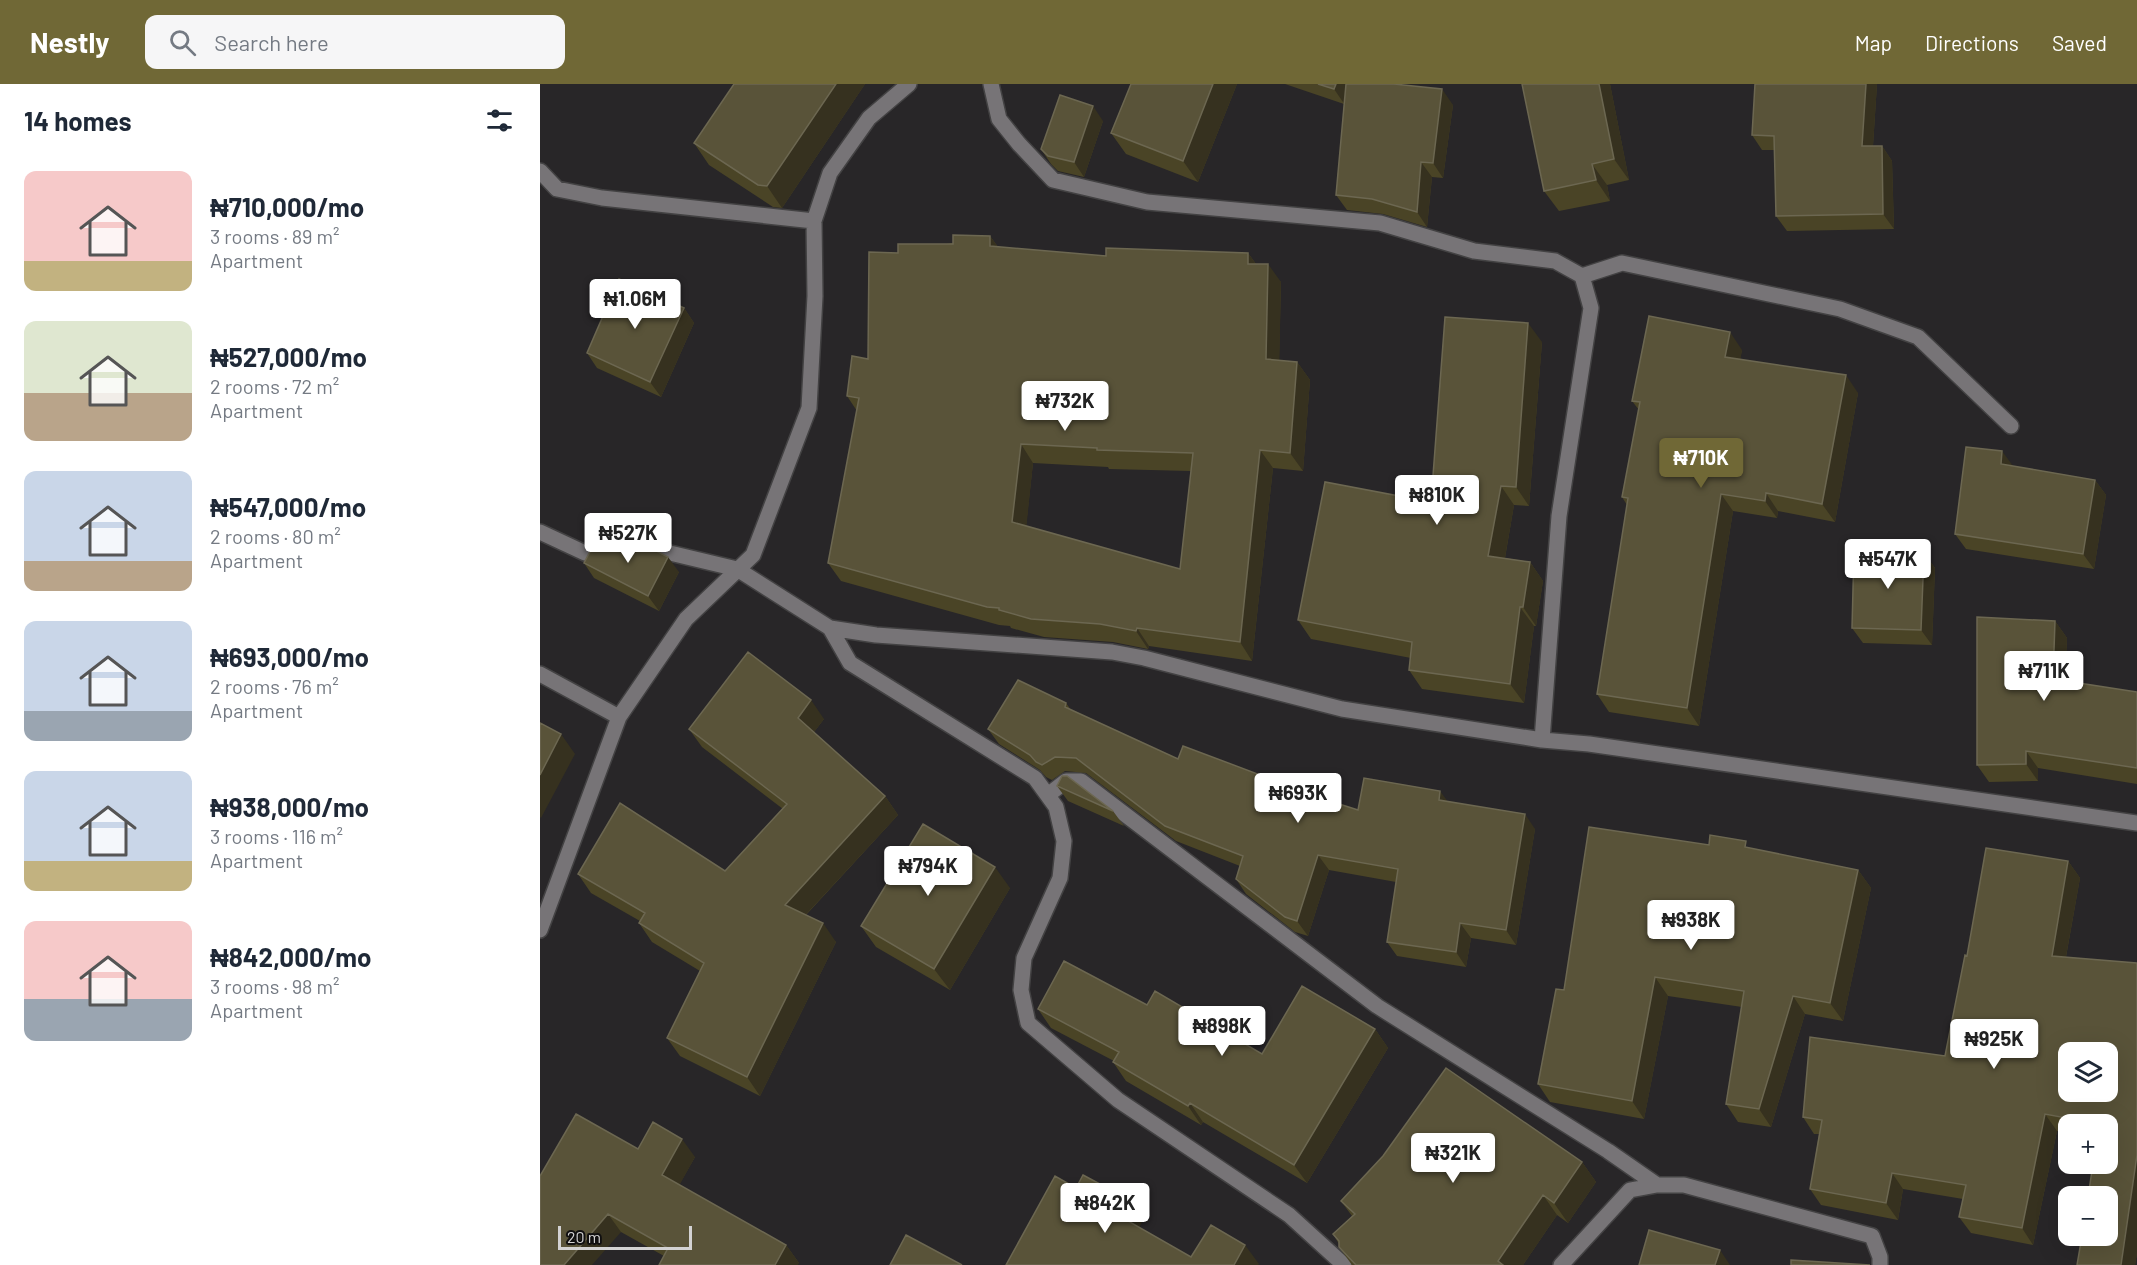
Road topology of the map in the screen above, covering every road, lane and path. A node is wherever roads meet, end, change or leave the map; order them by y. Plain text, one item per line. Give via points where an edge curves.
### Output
1 (909, 84) edge
2 (991, 84) edge
3 (540, 171) edge
4 (814, 221) junction
5 (1582, 276) junction
6 (2011, 426) dead end
7 (540, 532) edge
8 (737, 569) junction
9 (830, 628) junction
10 (540, 675) edge
11 (620, 717) junction
12 (1542, 740) junction
13 (1048, 795) junction
14 (2137, 823) edge
15 (540, 930) edge
16 (1657, 1185) junction
17 (1344, 1265) edge
18 (1561, 1265) edge
19 (1880, 1265) edge

1 - 4 street via 869,118 830,173
2 - 5 street via 999,119 1053,180 1147,202 1380,223 1473,251 1555,261
3 - 4 street via 557,189 602,198
4 - 8 street via 815,296 809,408 753,555
5 - 6 street via 1622,263 1840,309 1918,337
5 - 12 street via 1591,308 1559,516
7 - 8 street via 585,553 628,548 670,553
8 - 9 street
8 - 11 street via 686,619
9 - 12 street via 876,635 1112,652 1342,709
9 - 13 street via 850,663 1035,778
10 - 11 street
11 - 15 street
12 - 14 street
13 - 16 street via 1066,781 1081,781 1377,1006
13 - 17 street via 1056,807 1064,842 1060,878 1024,958 1021,990 1028,1023 1118,1100 1289,1215
16 - 18 street via 1630,1190
16 - 19 street via 1684,1185 1872,1236

